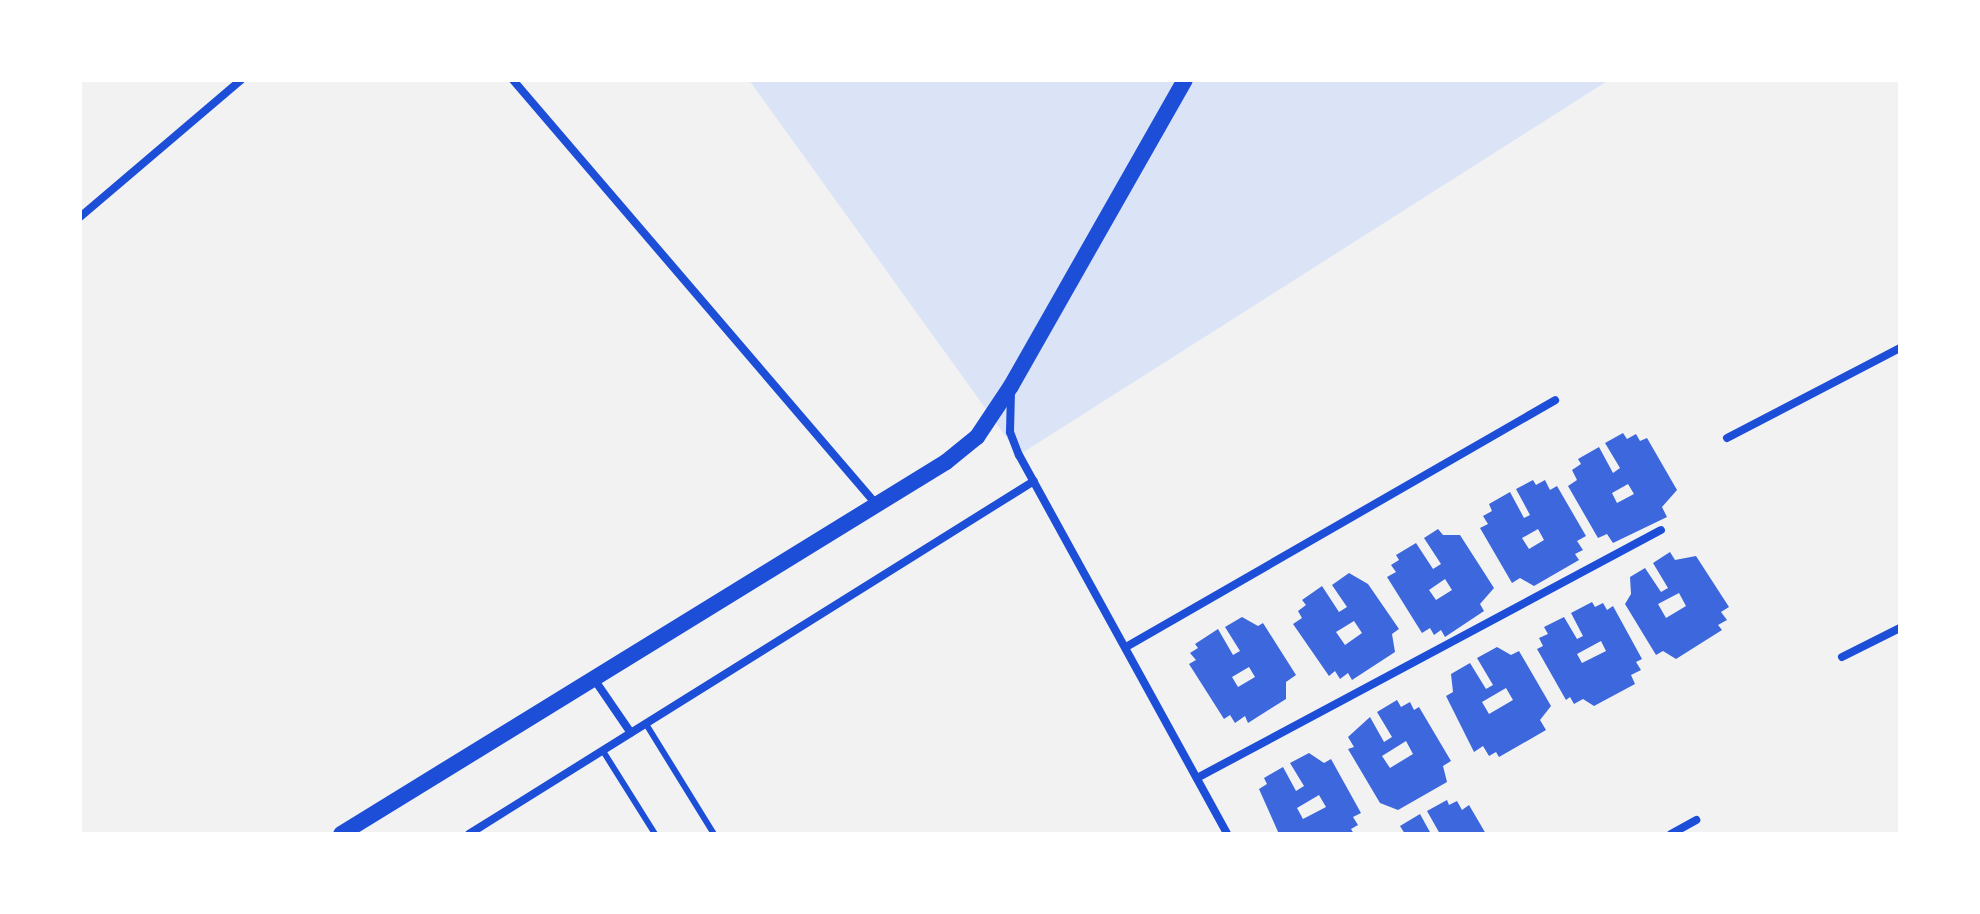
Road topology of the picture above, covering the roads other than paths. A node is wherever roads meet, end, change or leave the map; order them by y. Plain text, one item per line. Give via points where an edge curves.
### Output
1 (241, 80) edge
2 (513, 80) edge
3 (1185, 80) edge
4 (80, 217) edge
5 (1900, 348) edge
6 (1011, 386) junction
7 (1555, 400) dead end
8 (1727, 438) dead end
9 (1034, 481) junction
10 (876, 505) junction
11 (1661, 530) dead end
12 (1900, 628) edge
13 (1126, 647) junction
14 (1842, 657) dead end
15 (594, 679) junction
16 (646, 724) junction
17 (631, 733) junction
18 (603, 751) junction
19 (1197, 778) junction
20 (1696, 820) dead end
21 (341, 834) edge
22 (469, 834) edge
23 (655, 834) edge
24 (714, 834) edge
25 (1227, 834) edge
26 (1671, 834) edge

1 - 4 street
2 - 10 street
3 - 6 main road
5 - 8 street
6 - 9 street via 1010,432
6 - 10 main road via 977,437
7 - 13 street
9 - 13 street
9 - 16 street
10 - 15 main road
11 - 19 street
12 - 14 street
13 - 19 street
15 - 17 street
15 - 21 main road
16 - 17 street
16 - 24 lane
17 - 18 street
18 - 22 street
18 - 23 lane
19 - 25 street
20 - 26 street

